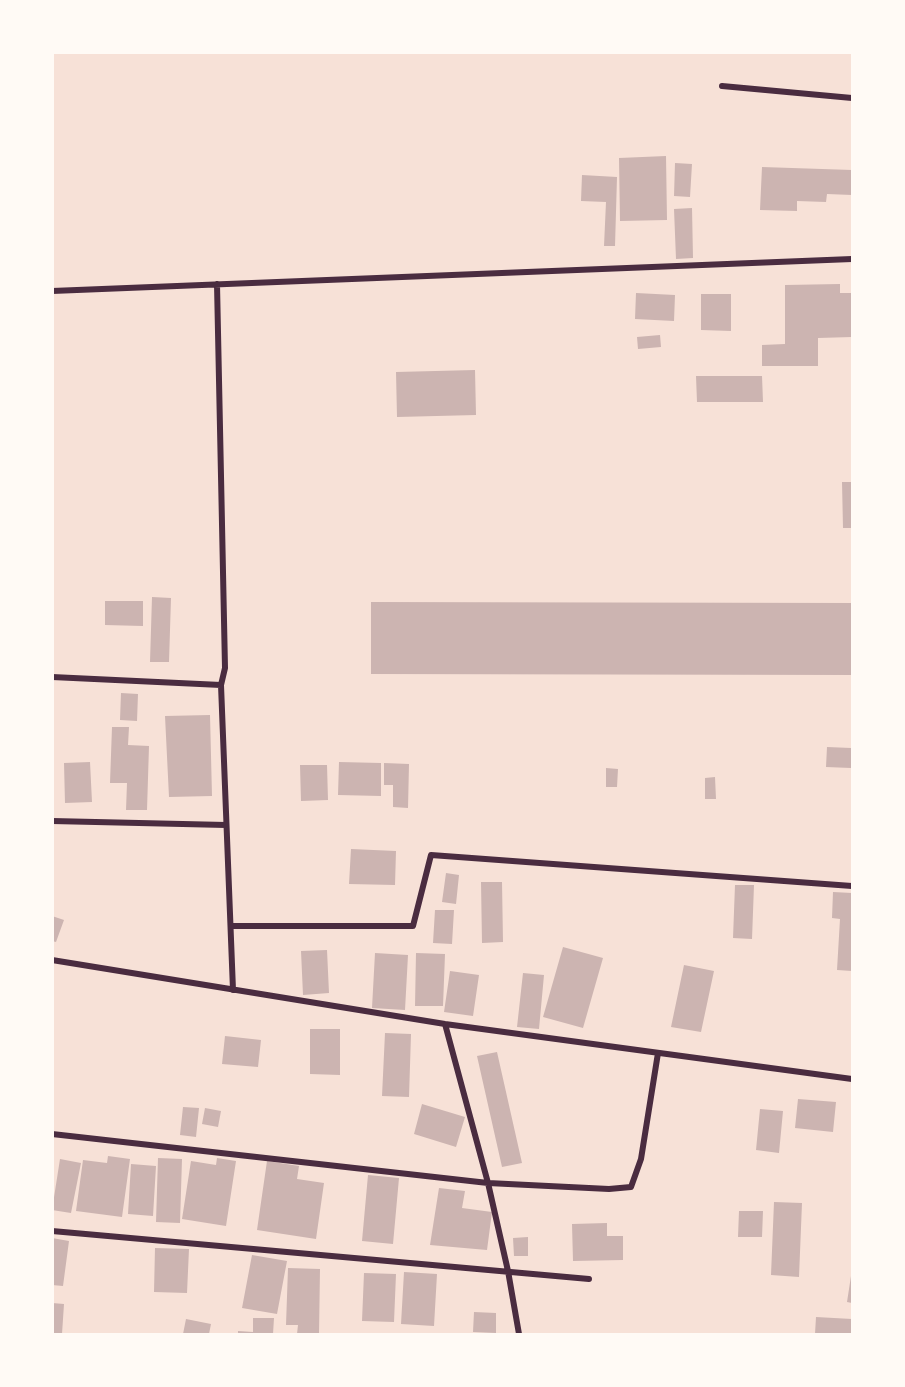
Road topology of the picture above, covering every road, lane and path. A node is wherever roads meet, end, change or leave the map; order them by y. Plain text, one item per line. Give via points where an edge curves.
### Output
1 (722, 86) dead end
2 (852, 98) edge
3 (852, 259) edge
4 (217, 284) junction
5 (52, 291) edge
6 (52, 677) edge
7 (221, 685) junction
8 (52, 820) edge
9 (226, 825) junction
10 (852, 886) edge
11 (231, 926) junction
12 (52, 960) edge
13 (233, 990) junction
14 (445, 1024) junction
15 (658, 1053) junction
16 (852, 1079) edge
17 (52, 1134) edge
18 (488, 1183) junction
19 (52, 1231) edge
20 (508, 1271) junction
21 (589, 1279) dead end
22 (519, 1335) edge

1 - 2 street
3 - 4 street
4 - 5 street
4 - 7 street via 225,668
6 - 7 street
7 - 9 street
8 - 9 street
9 - 11 street
10 - 11 street via 431,855 413,926
11 - 13 street
12 - 13 street
13 - 14 street
14 - 15 street
14 - 18 street
15 - 16 street
15 - 18 street via 641,1159 631,1187
17 - 18 street
18 - 20 street
19 - 20 street
20 - 21 street
20 - 22 street

